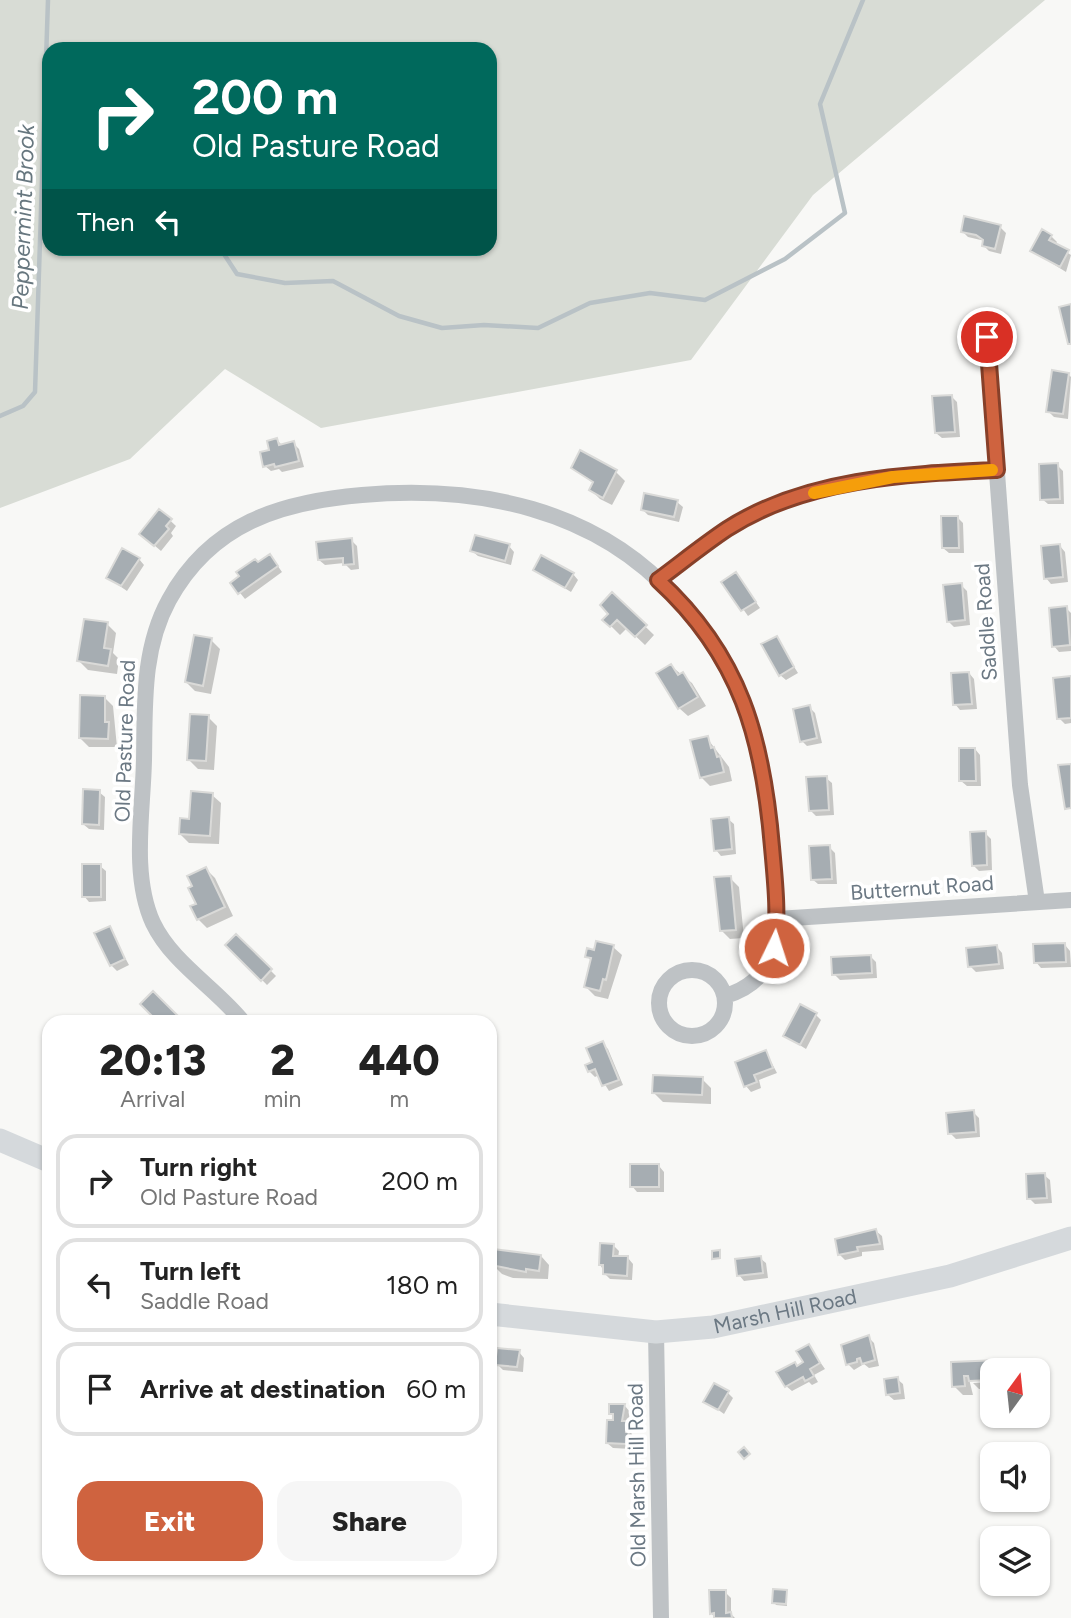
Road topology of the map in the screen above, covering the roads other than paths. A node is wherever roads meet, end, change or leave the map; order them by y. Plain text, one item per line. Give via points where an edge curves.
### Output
1 (987, 337) dead end
2 (997, 470) junction
3 (658, 580) junction
4 (1071, 900) edge
5 (1037, 902) junction
6 (776, 919) junction
7 (725, 996) junction
8 (236, 1015) edge
9 (0, 1140) edge
10 (42, 1158) edge
11 (1071, 1238) edge
12 (497, 1315) edge
13 (656, 1332) junction
14 (661, 1618) edge

1 - 2 street, Saddle Road
2 - 3 street via 893,477 801,497 729,528
2 - 5 street, Saddle Road via 1018,772
3 - 6 street, Old Pasture Road via 714,645 751,723 767,789
3 - 8 street, Old Pasture Road via 597,536 556,516 495,498 443,492 329,498 280,508 241,525 206,551 167,602 148,663 142,878 148,908 163,938
4 - 5 street, Butternut Road
5 - 6 street, Butternut Road
6 - 7 street, Old Pasture Road via 774,948 766,970 748,987
7 - 7 street via 712,976 689,970 668,981 660,995 660,1011 673,1030 688,1036 704,1034 722,1019
9 - 10 street
11 - 13 street, Marsh Hill Road via 950,1276 713,1327
12 - 13 street, Marsh Hill Road
13 - 14 street, Old Marsh Hill Road

